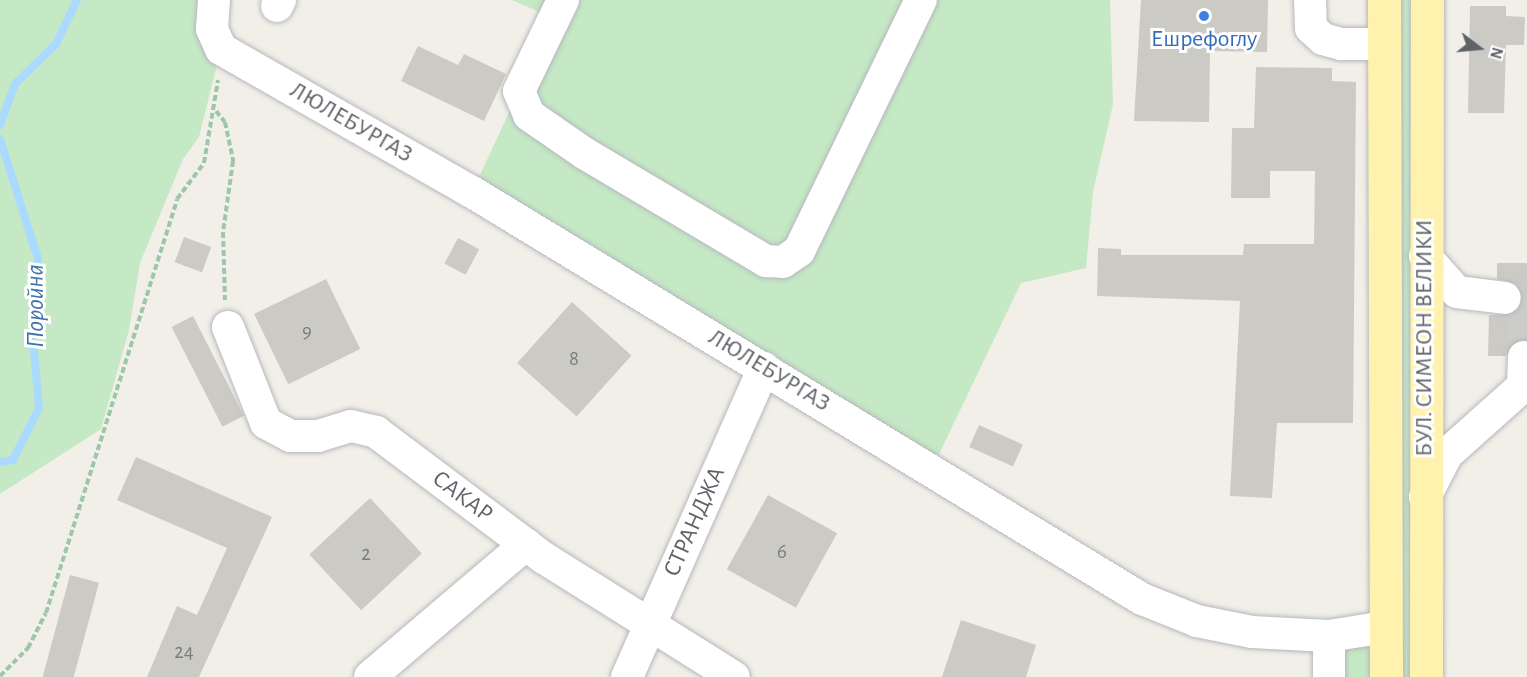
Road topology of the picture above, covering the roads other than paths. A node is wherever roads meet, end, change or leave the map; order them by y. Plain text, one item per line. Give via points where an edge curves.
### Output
1 (214, 0) edge
2 (563, 0) edge
3 (921, 0) edge
4 (1310, 0) edge
5 (1384, 0) edge
6 (1427, 0) edge
7 (1384, 44) junction
8 (1425, 256) junction
9 (1505, 298) tunnel mouth
10 (228, 327) road end
11 (1524, 357) dead end
12 (764, 368) junction
13 (1425, 497) junction
14 (526, 544) junction
15 (649, 625) junction
16 (1386, 627) junction
17 (1329, 636) junction
18 (370, 677) edge
19 (627, 677) edge
20 (734, 677) edge
21 (1329, 677) edge
22 (1386, 677) edge
23 (1426, 677) edge

1 - 12 street, ЛЮЛЕБУРГАЗ via 212,29 221,49 472,192
2 - 3 street via 519,91 529,115 584,153 766,261 783,262 799,251
4 - 7 street via 1311,28 1323,39 1341,44
5 - 7 main road, БУЛ. СИМЕОН ВЕЛИКИ
6 - 8 main road, БУЛ. СИМЕОН ВЕЛИКИ
7 - 16 main road, БУЛ. СИМЕОН ВЕЛИКИ
8 - 9 street via 1457,292
8 - 13 main road, БУЛ. СИМЕОН ВЕЛИКИ
10 - 14 street, САКАР via 266,423 290,436 318,436 351,426 376,432
11 - 13 street via 1523,386 1447,454
12 - 15 street, СТРАНДЖА
12 - 17 street, ЛЮЛЕБУРГАЗ via 1142,599 1197,621 1241,630
13 - 23 main road, БУЛ. СИМЕОН ВЕЛИКИ
14 - 15 street, САКАР
14 - 18 street
15 - 19 street, СТРАНДЖА
15 - 20 street, САКАР
16 - 17 street, ЛЮЛЕБУРГАЗ
16 - 22 main road, БУЛ. СИМЕОН ВЕЛИКИ
17 - 21 street

